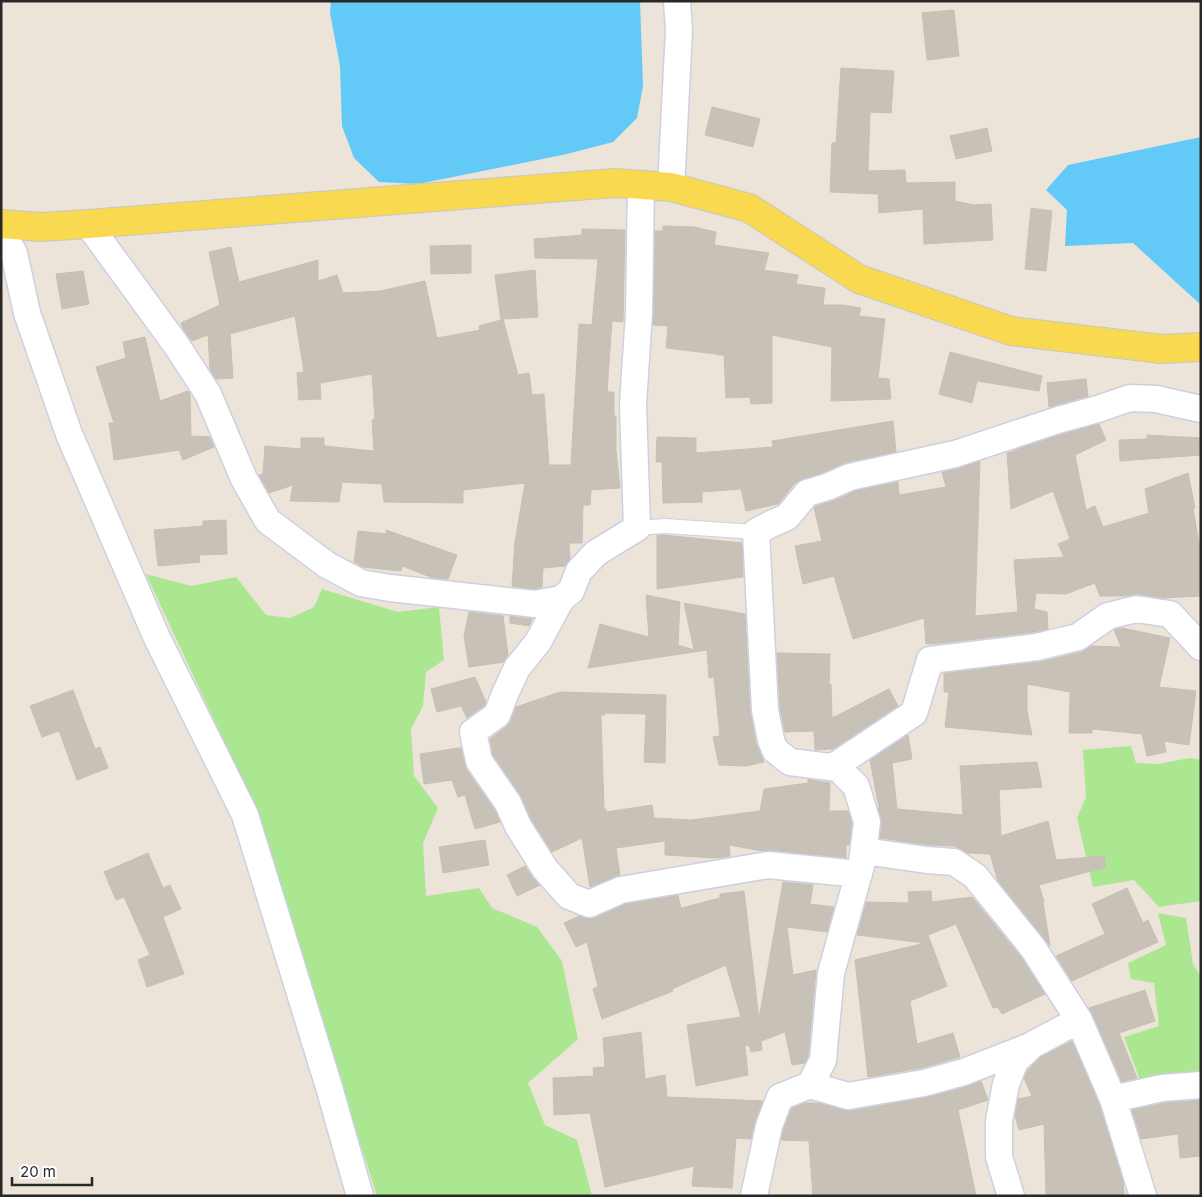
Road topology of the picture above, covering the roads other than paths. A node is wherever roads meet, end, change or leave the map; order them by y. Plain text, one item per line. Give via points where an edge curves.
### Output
1 (677, 1) edge
2 (642, 185) junction
3 (671, 187) junction
4 (1, 224) edge
5 (88, 224) junction
6 (1, 231) edge
7 (1201, 347) edge
8 (1201, 409) edge
9 (637, 528) junction
10 (756, 532) junction
11 (561, 599) junction
12 (1201, 647) edge
13 (832, 767) junction
14 (861, 863) junction
15 (1079, 1020) junction
16 (1032, 1045) junction
17 (810, 1085) junction
18 (1201, 1085) edge
19 (1113, 1099) junction
20 (360, 1196) edge
21 (754, 1196) edge
22 (1011, 1196) edge
23 (1142, 1196) edge

1 - 3 street via 679,30
2 - 3 main road
2 - 5 main road via 615,183
2 - 9 street via 633,404
3 - 7 main road via 749,208 859,279 1011,331 1162,349
4 - 5 main road via 41,227
5 - 11 street via 208,394 244,479 268,521 327,565 360,583 535,604
6 - 20 street via 14,253 26,313 69,434 157,638 245,814
8 - 10 street via 1156,399 1130,398 955,454 850,477 807,494 787,517
9 - 10 lane via 665,526
9 - 11 street via 596,553 579,571 571,590
10 - 13 street via 765,710 771,740 775,750 790,762
11 - 14 street via 538,642 517,668 497,715 473,732 479,761 508,803 518,826 545,869 569,896 590,904 621,890 768,865
12 - 13 street via 1170,614 1136,609 1108,616 1078,637 1062,641 930,660 914,713
13 - 14 street via 838,768 856,786 867,822
14 - 15 street via 954,862 975,876 1033,948
14 - 17 street via 831,973 823,1060
15 - 16 street
15 - 19 street
16 - 17 street via 964,1072 924,1083 848,1096
16 - 22 street via 1014,1061 999,1121 999,1157
17 - 21 street via 780,1097 769,1126
18 - 19 street via 1162,1088
19 - 23 street

